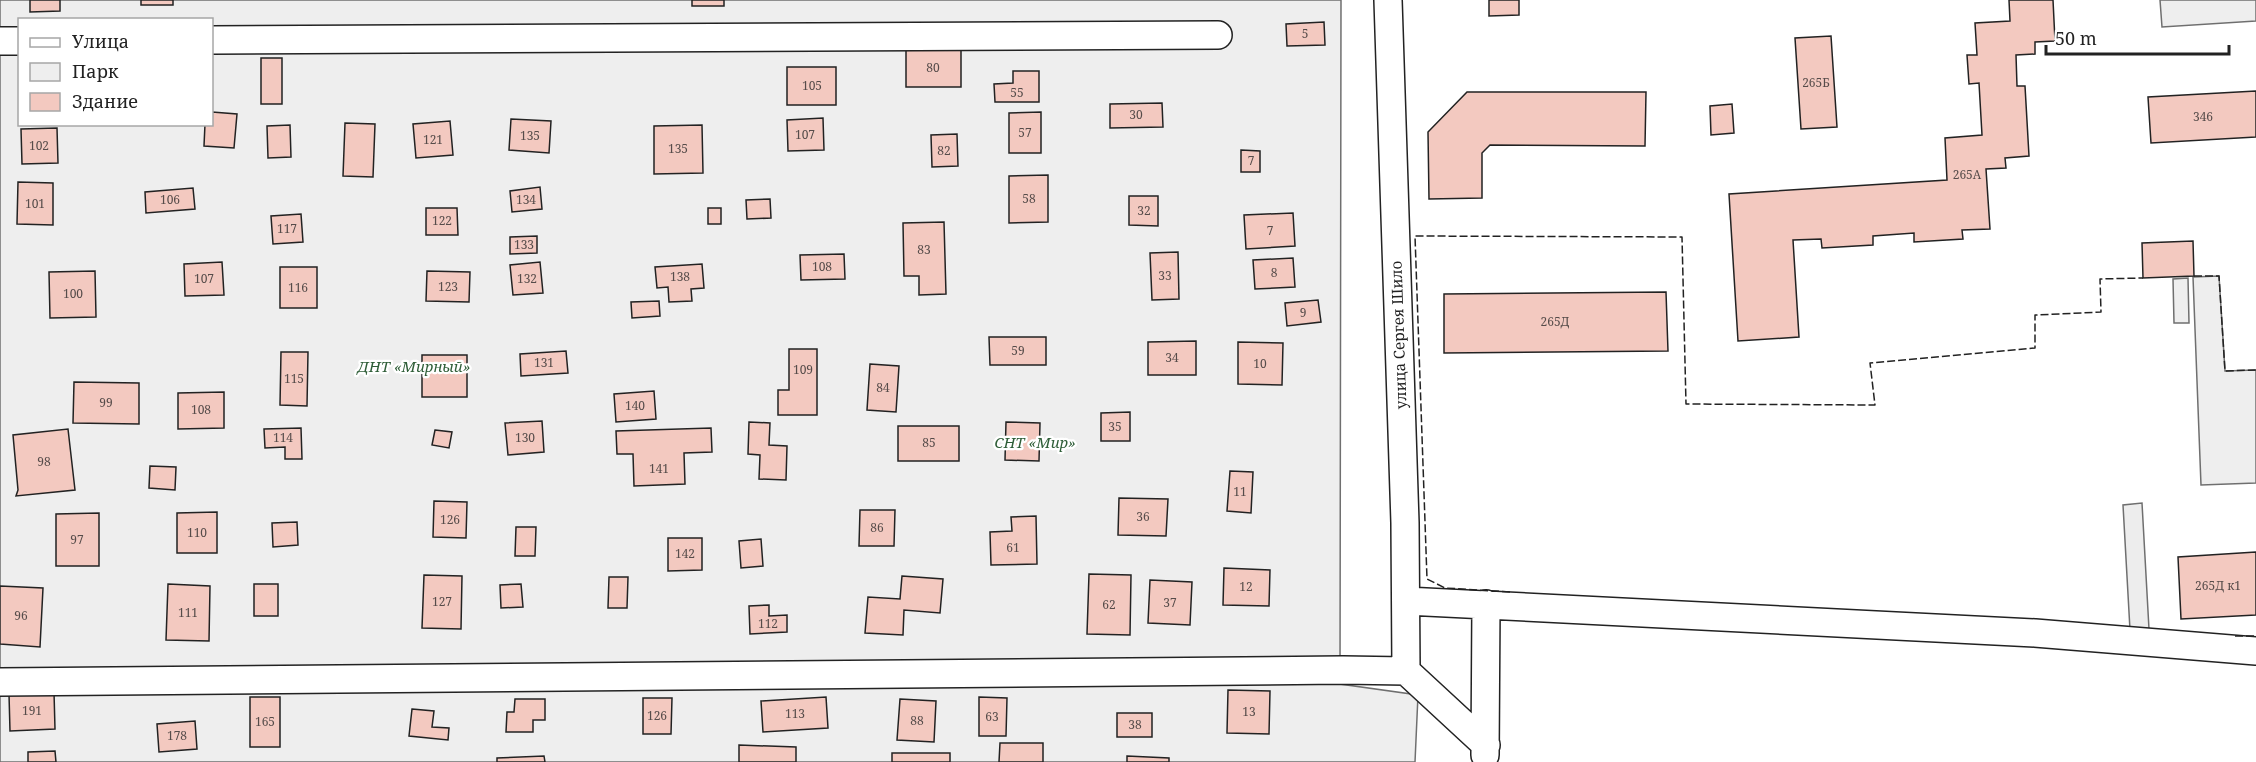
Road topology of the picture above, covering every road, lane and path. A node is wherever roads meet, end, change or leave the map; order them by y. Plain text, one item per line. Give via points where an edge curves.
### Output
1 (1388, 0) edge
2 (1218, 36) dead end
3 (213, 40) edge
4 (0, 41) edge
5 (18, 41) edge
6 (1406, 601) junction
7 (1486, 604) junction
8 (2256, 651) edge
9 (1406, 671) junction
10 (0, 682) edge
11 (1485, 753) edge

1 - 6 street, улица Сергея Шило
2 - 3 street
4 - 5 street
6 - 7 street
6 - 9 street, улица Сергея Шило
7 - 8 street via 2035,633
7 - 11 street
9 - 10 street
9 - 11 street

